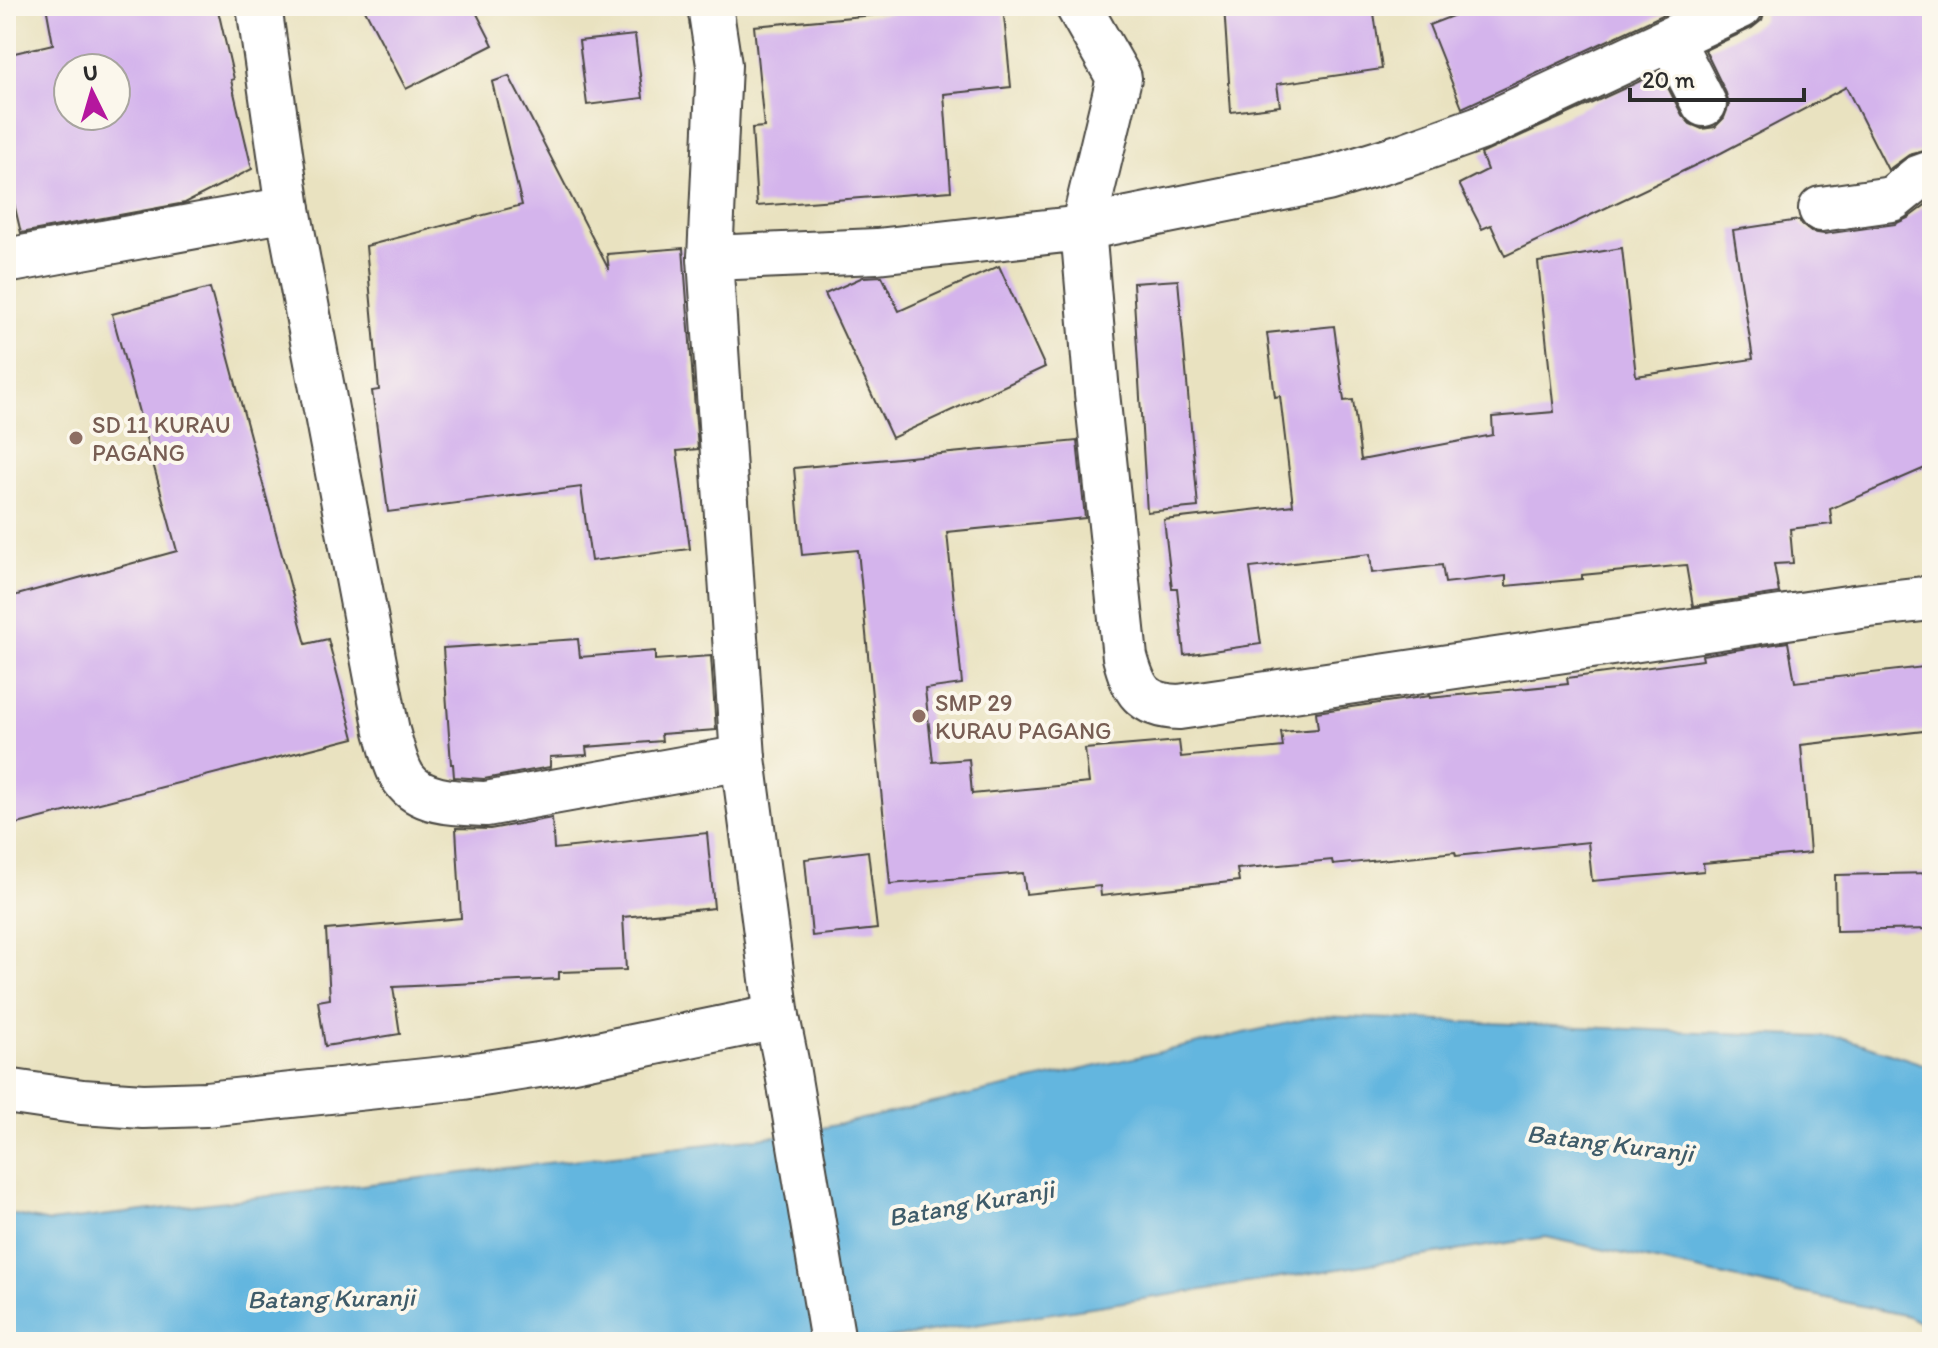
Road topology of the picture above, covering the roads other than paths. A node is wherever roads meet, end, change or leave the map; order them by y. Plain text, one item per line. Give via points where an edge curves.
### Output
1 (259, 6) edge
2 (710, 6) edge
3 (1078, 6) edge
4 (1741, 6) edge
5 (1671, 39) junction
6 (1704, 104) dead end
7 (1932, 173) edge
8 (288, 209) junction
9 (1821, 209) dead end
10 (1083, 228) junction
11 (710, 258) junction
12 (6, 261) edge
13 (1932, 598) edge
14 (743, 758) junction
15 (777, 1017) junction
16 (6, 1091) edge
17 (833, 1342) edge

1 - 8 street
2 - 11 street via 719,65
3 - 10 street via 1119,78
4 - 5 street
5 - 6 street
5 - 10 street via 1480,128 1405,155 1327,179
7 - 9 street via 1892,199
8 - 12 street
8 - 14 street via 387,731 405,781 427,797 486,804
10 - 11 street via 877,251
10 - 13 street via 1125,657 1140,694 1152,702 1179,707
11 - 14 street
14 - 15 street
15 - 16 street via 463,1077 206,1104 143,1106
15 - 17 street

